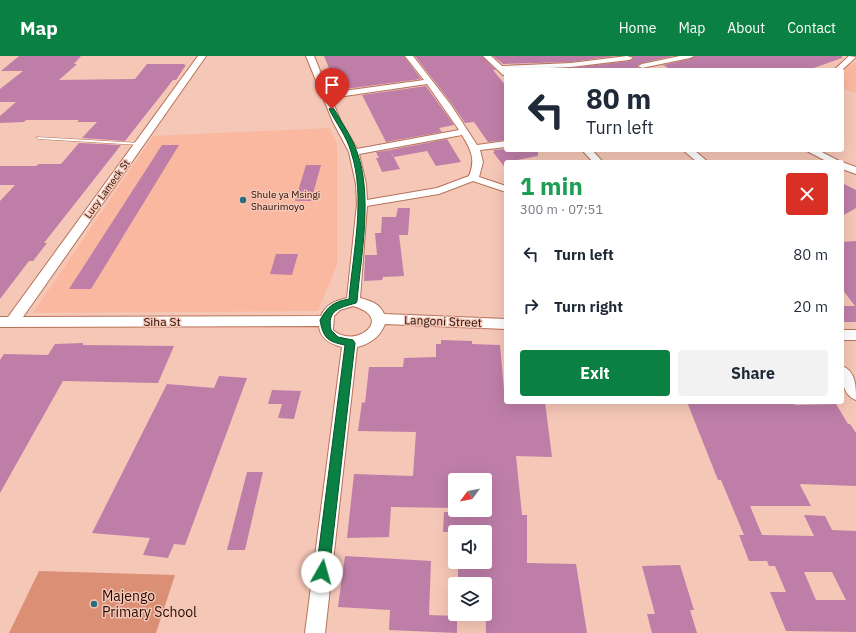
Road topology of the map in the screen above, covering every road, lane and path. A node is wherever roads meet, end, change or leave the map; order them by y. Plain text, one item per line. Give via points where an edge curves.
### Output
1 (202, 56) edge
2 (310, 56) edge
3 (409, 56) edge
4 (487, 56) edge
5 (560, 56) edge
6 (690, 56) edge
7 (628, 57) edge
8 (847, 58) edge
9 (571, 65) junction
10 (531, 68) edge
11 (575, 68) edge
12 (646, 68) edge
13 (840, 68) edge
14 (504, 70) edge
15 (428, 82) junction
16 (326, 96) junction
17 (465, 132) junction
18 (39, 138) dead end
19 (140, 144) junction
20 (504, 144) edge
21 (475, 148) junction
22 (354, 152) junction
23 (589, 152) edge
24 (690, 152) edge
25 (814, 152) edge
26 (596, 160) edge
27 (700, 160) edge
28 (832, 160) edge
29 (844, 165) edge
30 (856, 171) edge
31 (473, 178) junction
32 (504, 188) edge
33 (362, 204) junction
34 (353, 301) junction
35 (380, 319) junction
36 (325, 320) junction
37 (6, 322) edge
38 (504, 324) edge
39 (844, 335) edge
40 (856, 335) edge
41 (350, 343) junction
42 (844, 375) edge
43 (856, 394) edge
44 (315, 633) edge

1 - 19 street, Lucy Lameck St
2 - 16 street
3 - 15 street
4 - 14 street
5 - 9 street
6 - 12 street
7 - 9 street
7 - 12 street
8 - 13 street
9 - 10 street
9 - 11 street
15 - 16 street
15 - 17 street
16 - 22 street
17 - 21 street
17 - 22 street
18 - 19 lane
19 - 37 street, Lucy Lameck St
20 - 21 street
21 - 31 street via 478,162
22 - 33 street via 361,184
23 - 26 street
24 - 27 street
25 - 28 street
29 - 30 street
31 - 32 street
31 - 33 street via 439,191
33 - 34 street
34 - 35 street via 367,303 377,311
34 - 36 street via 335,307
35 - 38 street, Langoni Street
35 - 41 street via 375,332 364,340
36 - 37 street, Siha St
36 - 41 street via 326,332 336,340
39 - 40 street
41 - 44 street
42 - 43 street

